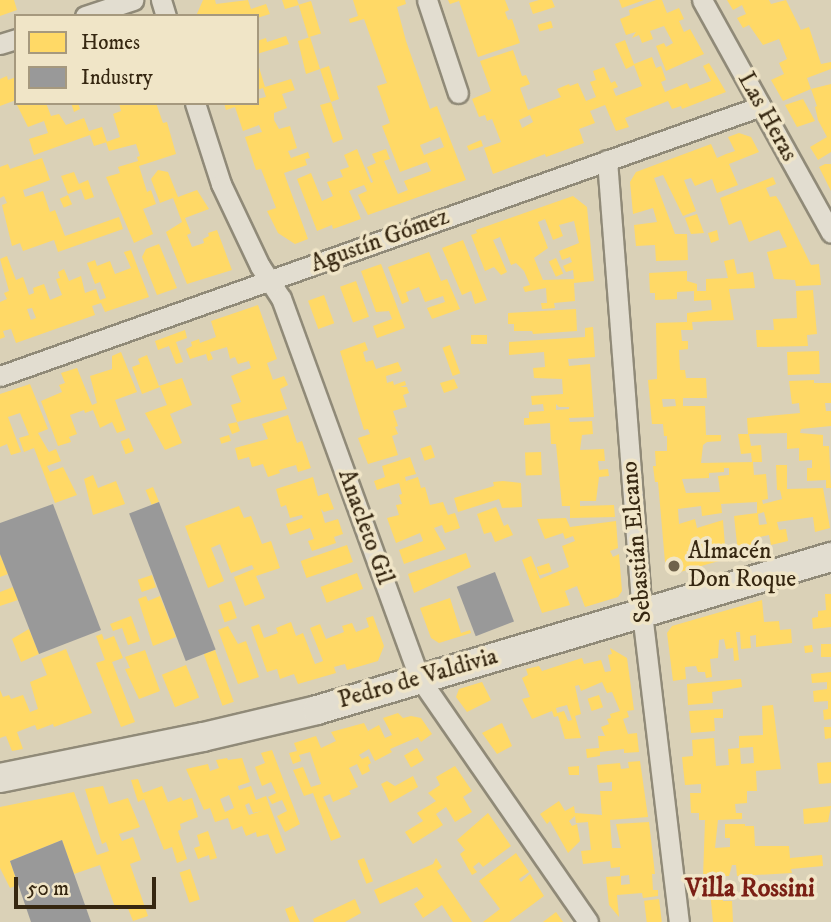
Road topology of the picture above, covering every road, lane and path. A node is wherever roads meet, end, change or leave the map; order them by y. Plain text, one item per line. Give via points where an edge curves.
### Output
1 (133, 0) edge
2 (427, 0) edge
3 (702, 0) edge
4 (91, 14) edge
5 (458, 93) dead end
6 (196, 105) edge
7 (761, 106) junction
8 (607, 160) junction
9 (831, 233) edge
10 (269, 280) junction
11 (0, 376) edge
12 (831, 557) edge
13 (642, 613) junction
14 (420, 679) junction
15 (0, 778) edge
16 (588, 922) edge
17 (679, 922) edge

1 - 4 street
2 - 5 street
3 - 7 street, Las Heras
6 - 10 street, Anacleto Gil via 221,184
7 - 8 street, Agustín Gómez
7 - 9 street, Las Heras
8 - 10 street, Agustín Gómez
8 - 13 street, Sebastián Elcano
10 - 11 street, Agustín Gómez
10 - 14 street, Anacleto Gil via 281,298
12 - 13 street, Pedro de Valdivia
13 - 14 street, Pedro de Valdivia
13 - 17 street, Sebastián Elcano
14 - 15 street, Pedro de Valdivia via 317,710
14 - 16 street, Anacleto Gil

